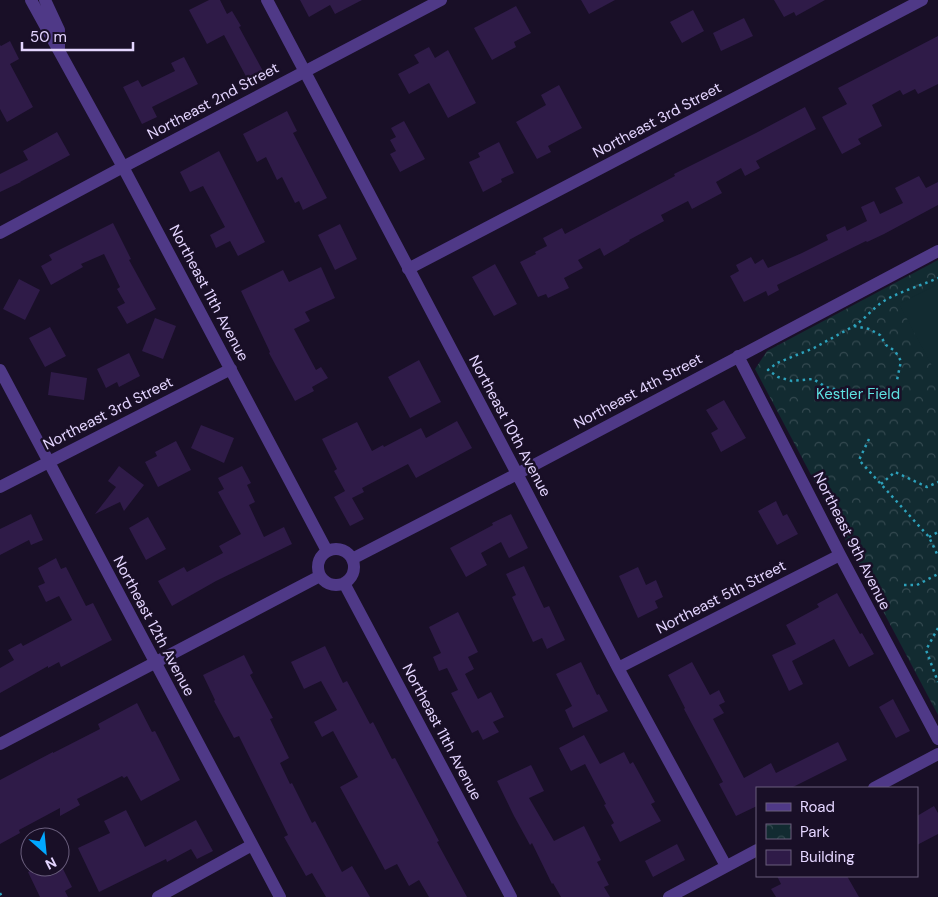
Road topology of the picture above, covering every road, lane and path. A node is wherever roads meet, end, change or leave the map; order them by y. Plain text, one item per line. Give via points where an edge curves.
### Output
1 (31, 0) edge
2 (45, 0) edge
3 (267, 0) edge
4 (441, 0) edge
5 (922, 0) edge
6 (59, 51) junction
7 (305, 72) junction
8 (123, 167) junction
9 (0, 233) edge
10 (938, 250) edge
11 (408, 269) junction
12 (938, 278) edge
13 (854, 326) junction
14 (738, 356) junction
15 (231, 369) junction
16 (0, 370) edge
17 (897, 380) dead end
18 (854, 394) dead end
19 (869, 439) dead end
20 (49, 462) junction
21 (517, 474) junction
22 (938, 482) edge
23 (881, 484) junction
24 (0, 487) edge
25 (938, 532) edge
26 (929, 537) junction
27 (327, 551) junction
28 (840, 555) junction
29 (938, 556) edge
30 (352, 559) junction
31 (938, 574) edge
32 (320, 576) junction
33 (344, 582) junction
34 (904, 585) dead end
35 (938, 628) edge
36 (155, 663) junction
37 (618, 668) junction
38 (938, 682) edge
39 (938, 739) edge
40 (0, 744) edge
41 (938, 754) edge
42 (876, 787) edge
43 (252, 845) junction
44 (756, 851) edge
45 (726, 866) junction
46 (0, 893) edge
47 (2, 897) edge
48 (158, 897) edge
49 (280, 897) edge
50 (511, 897) edge
51 (669, 897) edge

1 - 6 street, Northeast 11th Avenue
2 - 6 street, Northeast 11th Avenue via 60,30
3 - 7 street, Northeast 10th Avenue
4 - 7 street, Northeast 2nd Street
5 - 11 street, Northeast 3rd Street
6 - 8 street, Northeast 11th Avenue
7 - 8 street, Northeast 2nd Street
7 - 11 street, Northeast 10th Avenue
8 - 9 street, Northeast 2nd Street
8 - 15 street, Northeast 11th Avenue
10 - 14 street, Northeast 4th Street
11 - 21 street, Northeast 10th Avenue
12 - 13 path via 883,302
13 - 17 path via 880,335 895,351 902,361
13 - 18 path via 814,348 777,362 768,370 792,381 813,379 826,387
14 - 21 street, Northeast 4th Street
14 - 28 street, Northeast 9th Avenue
15 - 20 street, Northeast 3rd Street
15 - 27 street, Northeast 11th Avenue
16 - 20 street, Northeast 12th Avenue
19 - 23 path via 859,460
20 - 24 street, Northeast 3rd Street
20 - 36 street, Northeast 12th Avenue
21 - 30 street, Northeast 4th Street
21 - 37 street, Northeast 10th Avenue
22 - 23 path via 928,487 895,472
23 - 26 path
25 - 26 path
26 - 29 path
27 - 30 street via 340,549
27 - 32 street via 317,564
28 - 37 street, Northeast 5th Street
28 - 39 street, Northeast 9th Avenue
30 - 33 street via 351,577
31 - 34 path via 917,585
32 - 33 street via 330,584
32 - 36 street
33 - 50 street, Northeast 11th Avenue
35 - 38 path via 926,650
36 - 40 street
36 - 43 street, Northeast 12th Avenue
37 - 45 street, Northeast 10th Avenue
41 - 42 street
43 - 48 street
43 - 49 street, Northeast 12th Avenue
44 - 45 street
45 - 51 street
46 - 47 path

